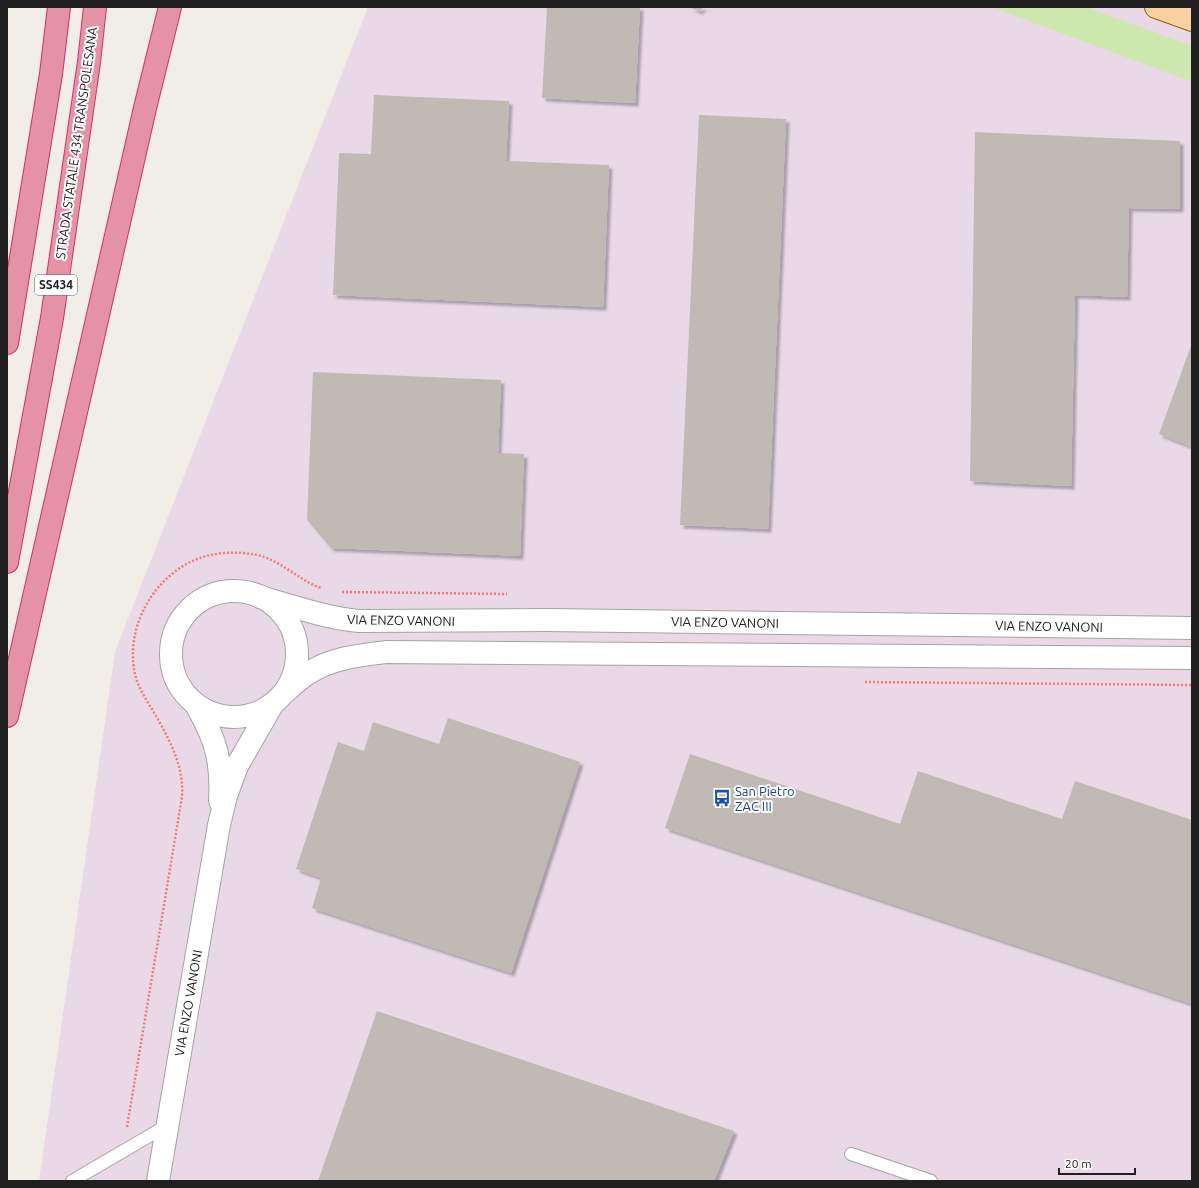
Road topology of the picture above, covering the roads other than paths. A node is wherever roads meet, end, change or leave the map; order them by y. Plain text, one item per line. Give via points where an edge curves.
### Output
1 (59, 7) edge
2 (95, 7) edge
3 (170, 7) edge
4 (1156, 7) edge
5 (1192, 20) edge
6 (7, 343) edge
7 (7, 562) edge
8 (260, 597) junction
9 (1192, 628) edge
10 (1192, 658) edge
11 (278, 698) junction
12 (197, 706) junction
13 (7, 716) edge
14 (219, 824) junction
15 (168, 1125) junction
16 (851, 1154) dead end
17 (72, 1181) edge
18 (158, 1181) edge
19 (931, 1181) edge

1 - 6 highway, SS434 via 52,74
2 - 7 highway, STRADA STATALE 434 TRANSPOLESANA / SS434 via 52,318
3 - 13 highway
4 - 5 main road
8 - 9 street, VIA ENZO VANONI via 323,615 359,621 547,620
8 - 11 street, VIA ENZO VANONI via 276,607 288,621 295,639 297,657 294,675
8 - 12 street, VIA ENZO VANONI via 242,592 221,592 202,600 185,613 174,631 170,652 173,672 182,692
10 - 11 street, VIA ENZO VANONI via 387,652 358,655 331,662 307,674
11 - 12 street, VIA ENZO VANONI via 255,714 237,718 216,715
11 - 14 street, VIA ENZO VANONI via 237,766
12 - 14 street, VIA ENZO VANONI via 215,744 220,794
14 - 15 street, VIA ENZO VANONI
15 - 17 lane
15 - 18 street, VIA ENZO VANONI
16 - 19 lane

